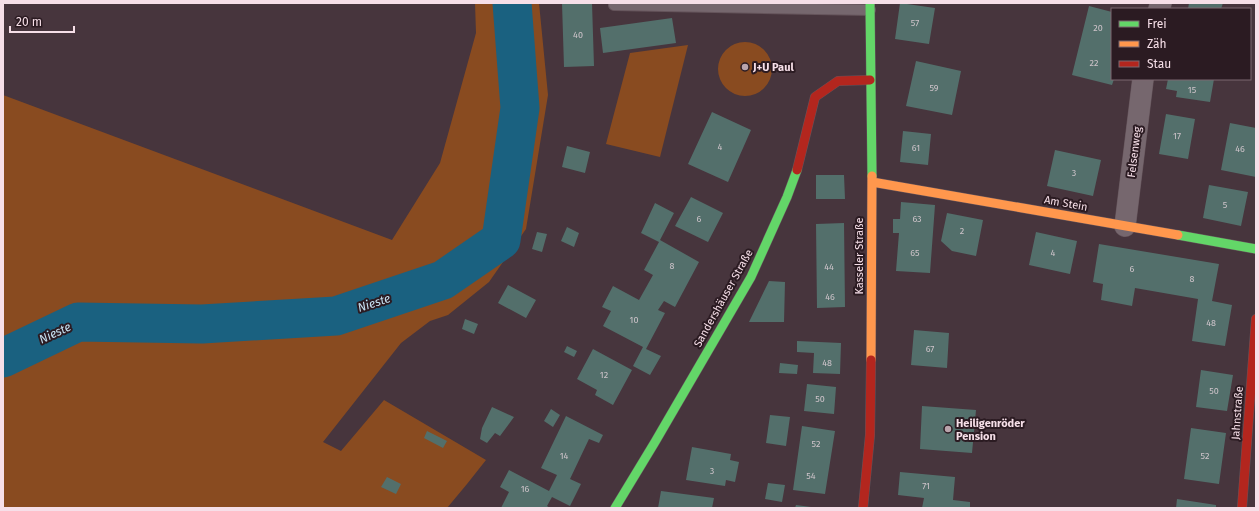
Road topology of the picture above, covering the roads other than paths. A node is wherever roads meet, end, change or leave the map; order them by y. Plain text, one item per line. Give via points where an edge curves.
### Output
1 (614, 3) edge
2 (870, 6) edge
3 (870, 80) junction
4 (1144, 80) edge
5 (872, 182) junction
6 (1124, 226) junction
7 (1256, 249) edge
8 (1256, 319) edge
9 (615, 508) edge
10 (863, 508) edge
11 (1242, 508) edge

1 - 2 lane
2 - 3 street, Kasseler Straße
3 - 5 street, Kasseler Straße
3 - 9 street, Sandershäuser Straße via 838,81 815,96 787,197 750,277
4 - 6 street, Felsenweg
5 - 6 street, Am Stein
5 - 10 street, Kasseler Straße via 870,435
6 - 7 street, Am Stein
8 - 11 street, Jahnstraße

